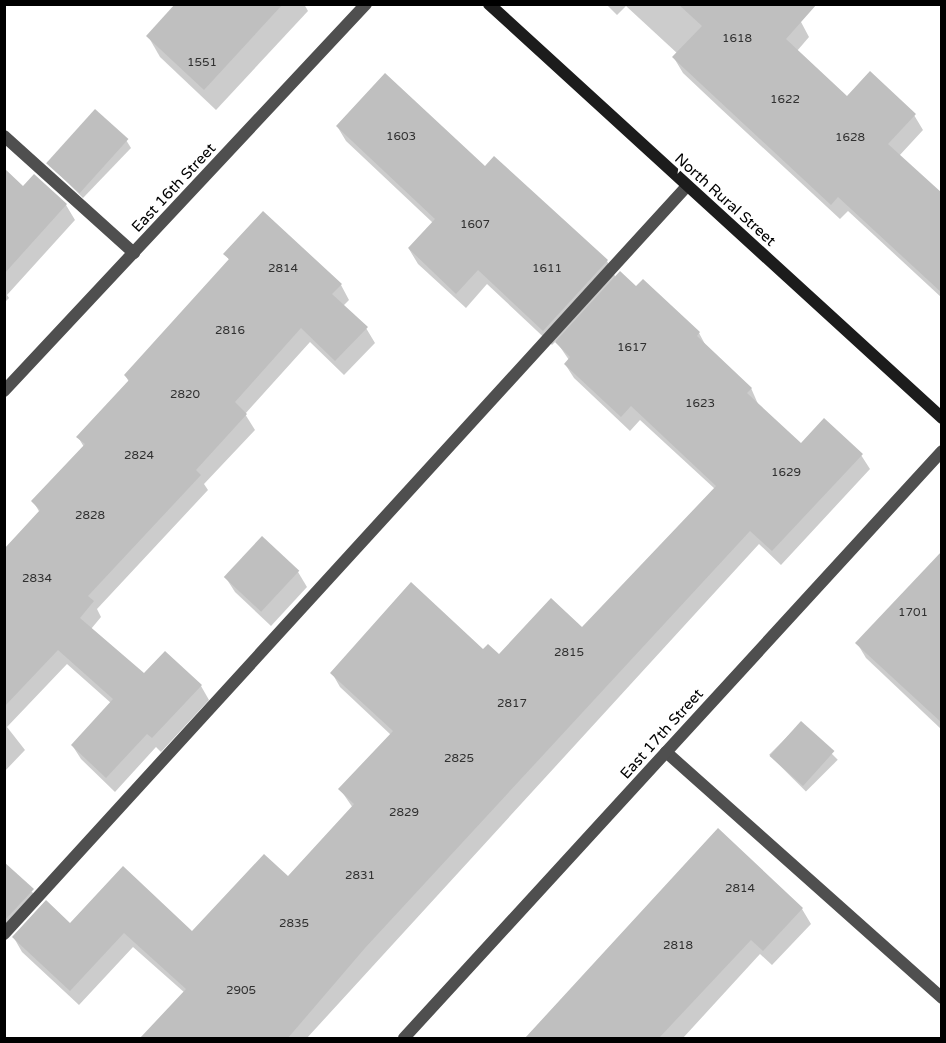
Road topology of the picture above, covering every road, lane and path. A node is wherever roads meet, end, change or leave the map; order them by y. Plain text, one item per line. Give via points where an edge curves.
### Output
1 (366, 4) edge
2 (489, 4) edge
3 (4, 136) edge
4 (687, 186) junction
5 (134, 253) junction
6 (4, 391) edge
7 (942, 418) edge
8 (942, 451) edge
9 (666, 752) junction
10 (4, 934) edge
11 (942, 998) edge
12 (404, 1038) edge

1 - 5 street, East 16th Street
2 - 4 main road, North Rural Street
3 - 5 street
4 - 7 main road, North Rural Street
4 - 10 street
5 - 6 street, East 16th Street
8 - 9 street, East 17th Street
9 - 11 street
9 - 12 street, East 17th Street

